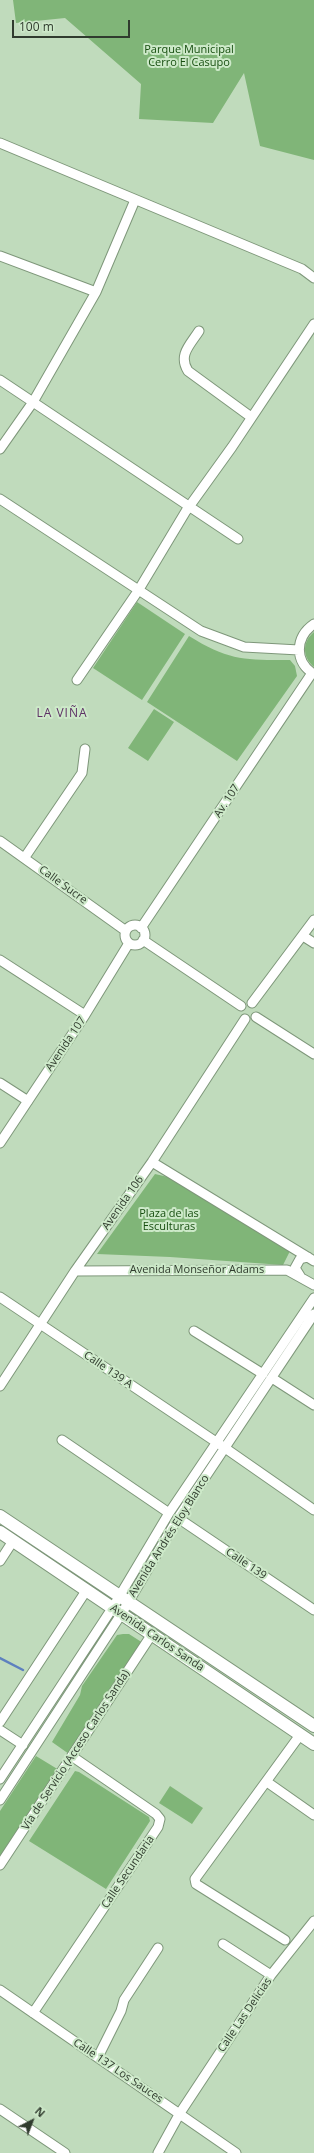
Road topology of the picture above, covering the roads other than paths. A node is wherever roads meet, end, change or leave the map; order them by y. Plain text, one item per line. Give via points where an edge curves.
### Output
1 (0, 143) edge
2 (135, 200) junction
3 (0, 256) edge
4 (314, 278) edge
5 (96, 292) junction
6 (314, 324) edge
7 (199, 331) dead end
8 (0, 380) edge
9 (33, 402) junction
10 (251, 417) junction
11 (0, 449) edge
12 (0, 499) edge
13 (189, 507) junction
14 (238, 539) dead end
15 (138, 591) junction
16 (314, 624) edge
17 (299, 650) junction
18 (313, 673) edge
19 (77, 680) dead end
20 (85, 749) dead end
21 (0, 841) edge
22 (25, 857) junction
23 (314, 920) edge
24 (141, 928) junction
25 (126, 931) junction
26 (303, 936) junction
27 (143, 940) junction
28 (129, 943) junction
29 (314, 943) edge
30 (0, 960) edge
31 (252, 1003) junction
32 (241, 1006) junction
33 (85, 1015) junction
34 (256, 1017) junction
35 (245, 1019) junction
36 (314, 1054) edge
37 (0, 1083) edge
38 (28, 1101) junction
39 (0, 1143) edge
40 (152, 1162) junction
41 (311, 1259) edge
42 (75, 1271) junction
43 (300, 1276) junction
44 (314, 1285) edge
45 (0, 1297) edge
46 (314, 1298) edge
47 (314, 1314) edge
48 (40, 1325) junction
49 (194, 1331) dead end
50 (267, 1376) junction
51 (0, 1386) edge
52 (314, 1405) edge
53 (62, 1440) dead end
54 (221, 1445) junction
55 (314, 1510) edge
56 (169, 1513) junction
57 (0, 1516) edge
58 (178, 1518) junction
59 (0, 1532) edge
60 (13, 1541) junction
61 (0, 1561) edge
62 (86, 1591) junction
63 (124, 1599) junction
64 (117, 1610) junction
65 (314, 1610) edge
66 (152, 1634) junction
67 (0, 1722) edge
68 (314, 1726) edge
69 (0, 1730) edge
70 (300, 1735) junction
71 (314, 1744) edge
72 (23, 1745) junction
73 (73, 1757) junction
74 (0, 1779) edge
75 (267, 1782) junction
76 (0, 1800) edge
77 (314, 1815) edge
78 (0, 1864) edge
79 (314, 1921) edge
80 (285, 1940) dead end
81 (223, 1944) dead end
82 (158, 1948) dead end
83 (271, 1975) junction
84 (0, 1990) edge
85 (33, 2013) junction
86 (98, 2057) junction
87 (0, 2109) edge
88 (180, 2113) junction
89 (63, 2152) edge
90 (158, 2153) edge
91 (236, 2153) edge

1 - 2 street
2 - 4 street via 302,269
2 - 5 street
3 - 5 street
5 - 9 street
6 - 10 street
7 - 10 street via 183,356 184,365 188,371
8 - 9 street
9 - 11 street
9 - 13 street
10 - 13 street
12 - 15 street
13 - 14 street
13 - 15 street
15 - 17 street via 201,631 244,647
15 - 19 street
16 - 17 street via 303,635
17 - 18 street via 303,664
18 - 24 street, Av. 107
20 - 22 street via 82,773
21 - 22 street, Calle Sucre
22 - 25 street, Calle Sucre
23 - 26 street
24 - 25 street via 134,926
24 - 27 street
25 - 28 street via 125,938
26 - 29 street
26 - 31 street
27 - 28 street via 135,945
27 - 32 street
28 - 33 street, Avenida 107
30 - 33 street
31 - 32 street
31 - 34 street via 257,1011
32 - 35 street via 241,1015
33 - 38 street, Avenida 107
34 - 35 street
34 - 36 street
35 - 40 street, Avenida 106
37 - 38 street
38 - 39 street, Avenida 107
40 - 41 street
40 - 42 street, Avenida 106
41 - 43 street via 300,1259 296,1264 295,1268
42 - 43 street, Avenida Monseñor Adams via 287,1270
42 - 48 street, Avenida 106
43 - 44 street, Avenida Monseñor Adams
45 - 48 street, Calle 139 A
46 - 50 street, Avenida Andrés Eloy Blanco
47 - 50 street, Avenida Andrés Eloy Blanco
48 - 51 street, Avenida 106
48 - 54 street, Calle 139 A
49 - 50 street
50 - 52 street
50 - 54 street, Avenida Andrés Eloy Blanco
53 - 56 street
54 - 55 street, Calle 139 A
54 - 56 street, Avenida Andrés Eloy Blanco
54 - 58 street, Avenida Andrés Eloy Blanco
56 - 63 street, Avenida Andrés Eloy Blanco
57 - 63 street, Avenida Carlos Sanda
58 - 63 street, Avenida Andrés Eloy Blanco
58 - 65 street, Calle 139
59 - 60 street, Avenida Carlos Sanda
60 - 61 street
60 - 62 street, Avenida Carlos Sanda
62 - 64 street, Avenida Carlos Sanda
62 - 67 street
63 - 64 street, Avenida Andrés Eloy Blanco
63 - 68 street, Avenida Carlos Sanda
64 - 66 street, Avenida Carlos Sanda
64 - 72 street, Avenida Andrés Eloy Blanco
64 - 76 street, Avenida Andrés Eloy Blanco
66 - 70 street, Avenida Carlos Sanda
66 - 73 street, Vía de Servicio (Acceso Carlos Sanda)
69 - 72 street
70 - 71 street, Avenida Carlos Sanda
70 - 75 street
72 - 74 street, Avenida Andrés Eloy Blanco
73 - 78 street, Vía de Servicio (Acceso Carlos Sanda)
73 - 85 street, Calle Secundaria via 160,1819 158,1827
75 - 77 street
75 - 80 street via 195,1879 196,1884
79 - 83 street, Calle Las Delicias
81 - 83 street
82 - 86 street via 124,2000
83 - 88 street, Calle Las Delicias
84 - 85 street, Calle 137 Los Sauces
85 - 86 street, Calle 137 Los Sauces
86 - 88 street, Calle 137 Los Sauces
87 - 89 street
88 - 90 street, Calle Las Delicias
88 - 91 street, Calle 137 Los Sauces

